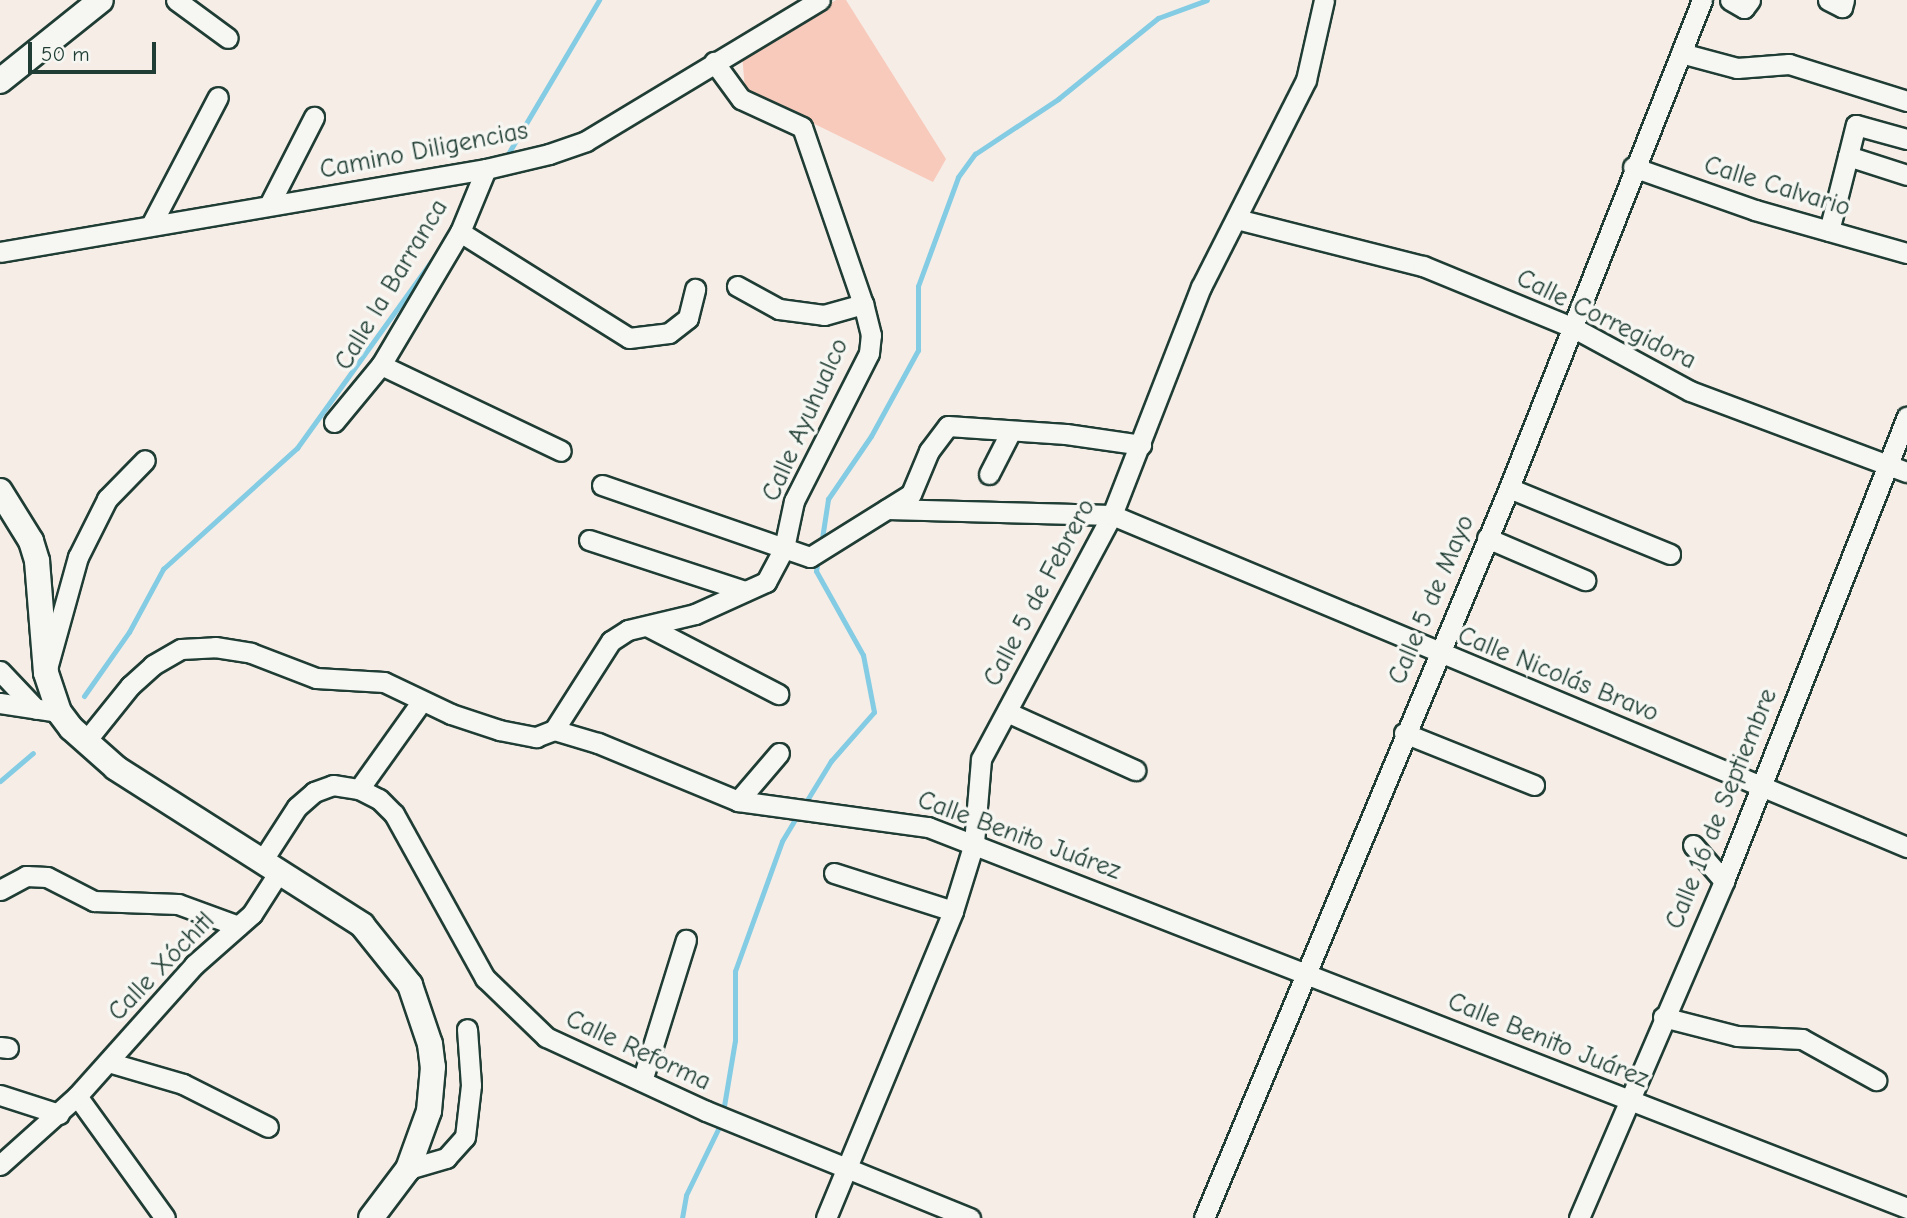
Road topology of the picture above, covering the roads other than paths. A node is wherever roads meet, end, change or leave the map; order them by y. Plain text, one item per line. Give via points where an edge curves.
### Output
1 (101, 0) edge
2 (176, 0) edge
3 (820, 0) edge
4 (1324, 0) edge
5 (1702, 0) edge
6 (1730, 0) edge
7 (1750, 0) edge
8 (1828, 0) edge
9 (1844, 0) edge
10 (228, 38) dead end
11 (1681, 53) junction
12 (714, 62) junction
13 (0, 81) edge
14 (218, 97) dead end
15 (1907, 101) edge
16 (314, 117) dead end
17 (1907, 139) edge
18 (1848, 156) junction
19 (1633, 167) junction
20 (485, 172) junction
21 (1907, 175) edge
22 (269, 205) junction
23 (1237, 219) junction
24 (151, 225) junction
25 (461, 230) junction
26 (1829, 231) junction
27 (0, 252) edge
28 (1907, 253) edge
29 (737, 286) dead end
30 (695, 289) dead end
31 (863, 304) junction
32 (1572, 327) junction
33 (380, 365) junction
34 (1907, 417) edge
35 (334, 422) dead end
36 (1011, 431) junction
37 (1141, 445) junction
38 (561, 451) dead end
39 (145, 460) dead end
40 (1888, 464) junction
41 (1907, 472) edge
42 (989, 474) dead end
43 (602, 485) dead end
44 (1509, 488) junction
45 (0, 491) edge
46 (887, 509) junction
47 (1112, 515) junction
48 (1487, 538) junction
49 (589, 540) dead end
50 (784, 548) junction
51 (1670, 554) dead end
52 (1585, 580) dead end
53 (745, 591) junction
54 (647, 626) junction
55 (1438, 654) junction
56 (0, 671) edge
57 (46, 673) junction
58 (778, 694) dead end
59 (421, 702) junction
60 (0, 703) edge
61 (47, 711) junction
62 (1007, 712) junction
63 (554, 730) junction
64 (1404, 733) junction
65 (85, 742) junction
66 (779, 753) dead end
67 (1135, 770) dead end
68 (1534, 785) dead end
69 (1761, 786) junction
70 (359, 789) junction
71 (738, 801) junction
72 (974, 843) junction
73 (1693, 845) dead end
74 (1907, 847) edge
75 (270, 866) junction
76 (834, 873) dead end
77 (1724, 881) junction
78 (2, 890) edge
79 (953, 911) junction
80 (238, 926) junction
81 (686, 940) dead end
82 (1305, 972) junction
83 (1663, 1017) junction
84 (467, 1029) dead end
85 (108, 1062) junction
86 (1876, 1080) dead end
87 (642, 1081) junction
88 (0, 1095) edge
89 (77, 1096) junction
90 (1626, 1101) junction
91 (59, 1114) junction
92 (268, 1127) dead end
93 (0, 1165) edge
94 (845, 1168) junction
95 (408, 1169) junction
96 (1907, 1208) edge
97 (165, 1218) edge
98 (371, 1218) edge
99 (826, 1218) edge
100 (970, 1218) edge
101 (1204, 1218) edge
102 (1579, 1218) edge

1 - 13 main road
2 - 10 street
3 - 12 street, Camino Diligencias
4 - 23 street, Calle 5 de Febrero via 1310,71
5 - 11 street, Calle 5 de Mayo
6 - 7 street via 1744,8
8 - 9 street via 1842,7
11 - 15 street via 1737,68 1789,64
11 - 19 street, Calle 5 de Mayo
12 - 20 street, Camino Diligencias via 586,141
12 - 31 street, Calle Ayuhualco via 741,99 802,128
14 - 24 street
16 - 22 street
17 - 18 street via 1856,125
18 - 21 street
18 - 26 street
19 - 26 street, Calle Calvario
19 - 32 street, Calle 5 de Mayo
20 - 22 street, Camino Diligencias
20 - 25 street, Calle la Barranca
22 - 24 street, Camino Diligencias
23 - 32 street, Calle Corregidora via 1423,266
23 - 37 street, Calle 5 de Febrero via 1182,331
24 - 27 street, Camino Diligencias
25 - 30 street via 629,338 669,332 688,318
25 - 33 street, Calle la Barranca
26 - 28 street, Calle Calvario
29 - 31 street via 779,309 824,315
31 - 50 street, Calle Ayuhualco via 871,335 869,353 794,502
32 - 40 street, Calle Corregidora via 1690,391
32 - 44 street, Calle 5 de Mayo
33 - 35 street, Calle la Barranca
33 - 38 street
34 - 40 street, Calle 16 de Septiembre
36 - 37 street
36 - 42 street
36 - 46 street via 948,426 929,451 911,494
37 - 47 street, Calle 5 de Febrero
39 - 57 street via 107,499 78,557
40 - 41 street, Calle Corregidora
40 - 69 street, Calle 16 de Septiembre
43 - 50 street
44 - 48 street, Calle 5 de Mayo
44 - 51 street
45 - 57 main road via 22,521 37,561
46 - 47 street
46 - 50 street via 810,557
47 - 55 street, Calle Nicolás Bravo
47 - 62 street, Calle 5 de Febrero
48 - 52 street
48 - 55 street, Calle 5 de Mayo
49 - 53 street
50 - 53 street, Calle Ayuhualco via 766,582
53 - 54 street, Calle Ayuhualco via 695,614
54 - 58 street
54 - 63 street, Calle Ayuhualco via 611,642
55 - 64 street, Calle 5 de Mayo
55 - 69 street, Calle Nicolás Bravo
56 - 61 street
57 - 61 main road
59 - 63 street, Calle Benito Juárez via 499,730 536,737
59 - 65 street, Calle Benito Juárez via 384,682 316,678 251,653 215,647 181,649 153,664 130,686
59 - 70 street
60 - 61 street
61 - 65 main road
62 - 67 street
62 - 72 street, Calle 5 de Febrero via 978,772
63 - 71 street, Calle Benito Juárez via 598,743
64 - 68 street
64 - 82 street, Calle 5 de Mayo
65 - 75 main road via 116,768
66 - 71 street
69 - 74 street, Calle Nicolás Bravo
69 - 77 street, Calle 16 de Septiembre
70 - 75 street via 333,785 314,792 297,807
70 - 87 street, Calle Reforma via 394,814 466,950 504,999 546,1037
71 - 72 street, Calle Benito Juárez via 928,827
72 - 79 street, Calle 5 de Febrero
72 - 82 street, Calle Benito Juárez
73 - 77 street
75 - 80 street, Calle Xóchitl via 252,914
75 - 95 main road via 362,925 399,967 419,1006 430,1044 433,1087
76 - 79 street
77 - 83 street, Calle 16 de Septiembre
78 - 80 street via 26,876 47,877 94,901 178,904
79 - 94 street, Calle 5 de Febrero
80 - 85 street, Calle Xóchitl via 194,965
81 - 87 street
82 - 90 street, Calle Benito Juárez
82 - 101 street, Calle 5 de Mayo
83 - 86 street via 1737,1036 1802,1038
83 - 90 street, Calle 16 de Septiembre
84 - 95 street via 471,1085 465,1137 446,1158
85 - 89 street, Calle Xóchitl
85 - 92 street via 183,1084
87 - 94 street, Calle Reforma
88 - 91 street
89 - 91 street, Calle Xóchitl
89 - 97 street
90 - 96 street, Calle Benito Juárez
90 - 102 street, Calle 16 de Septiembre
91 - 93 street, Calle Xóchitl
94 - 99 street, Calle 5 de Febrero
94 - 100 street, Calle Reforma
95 - 98 main road

